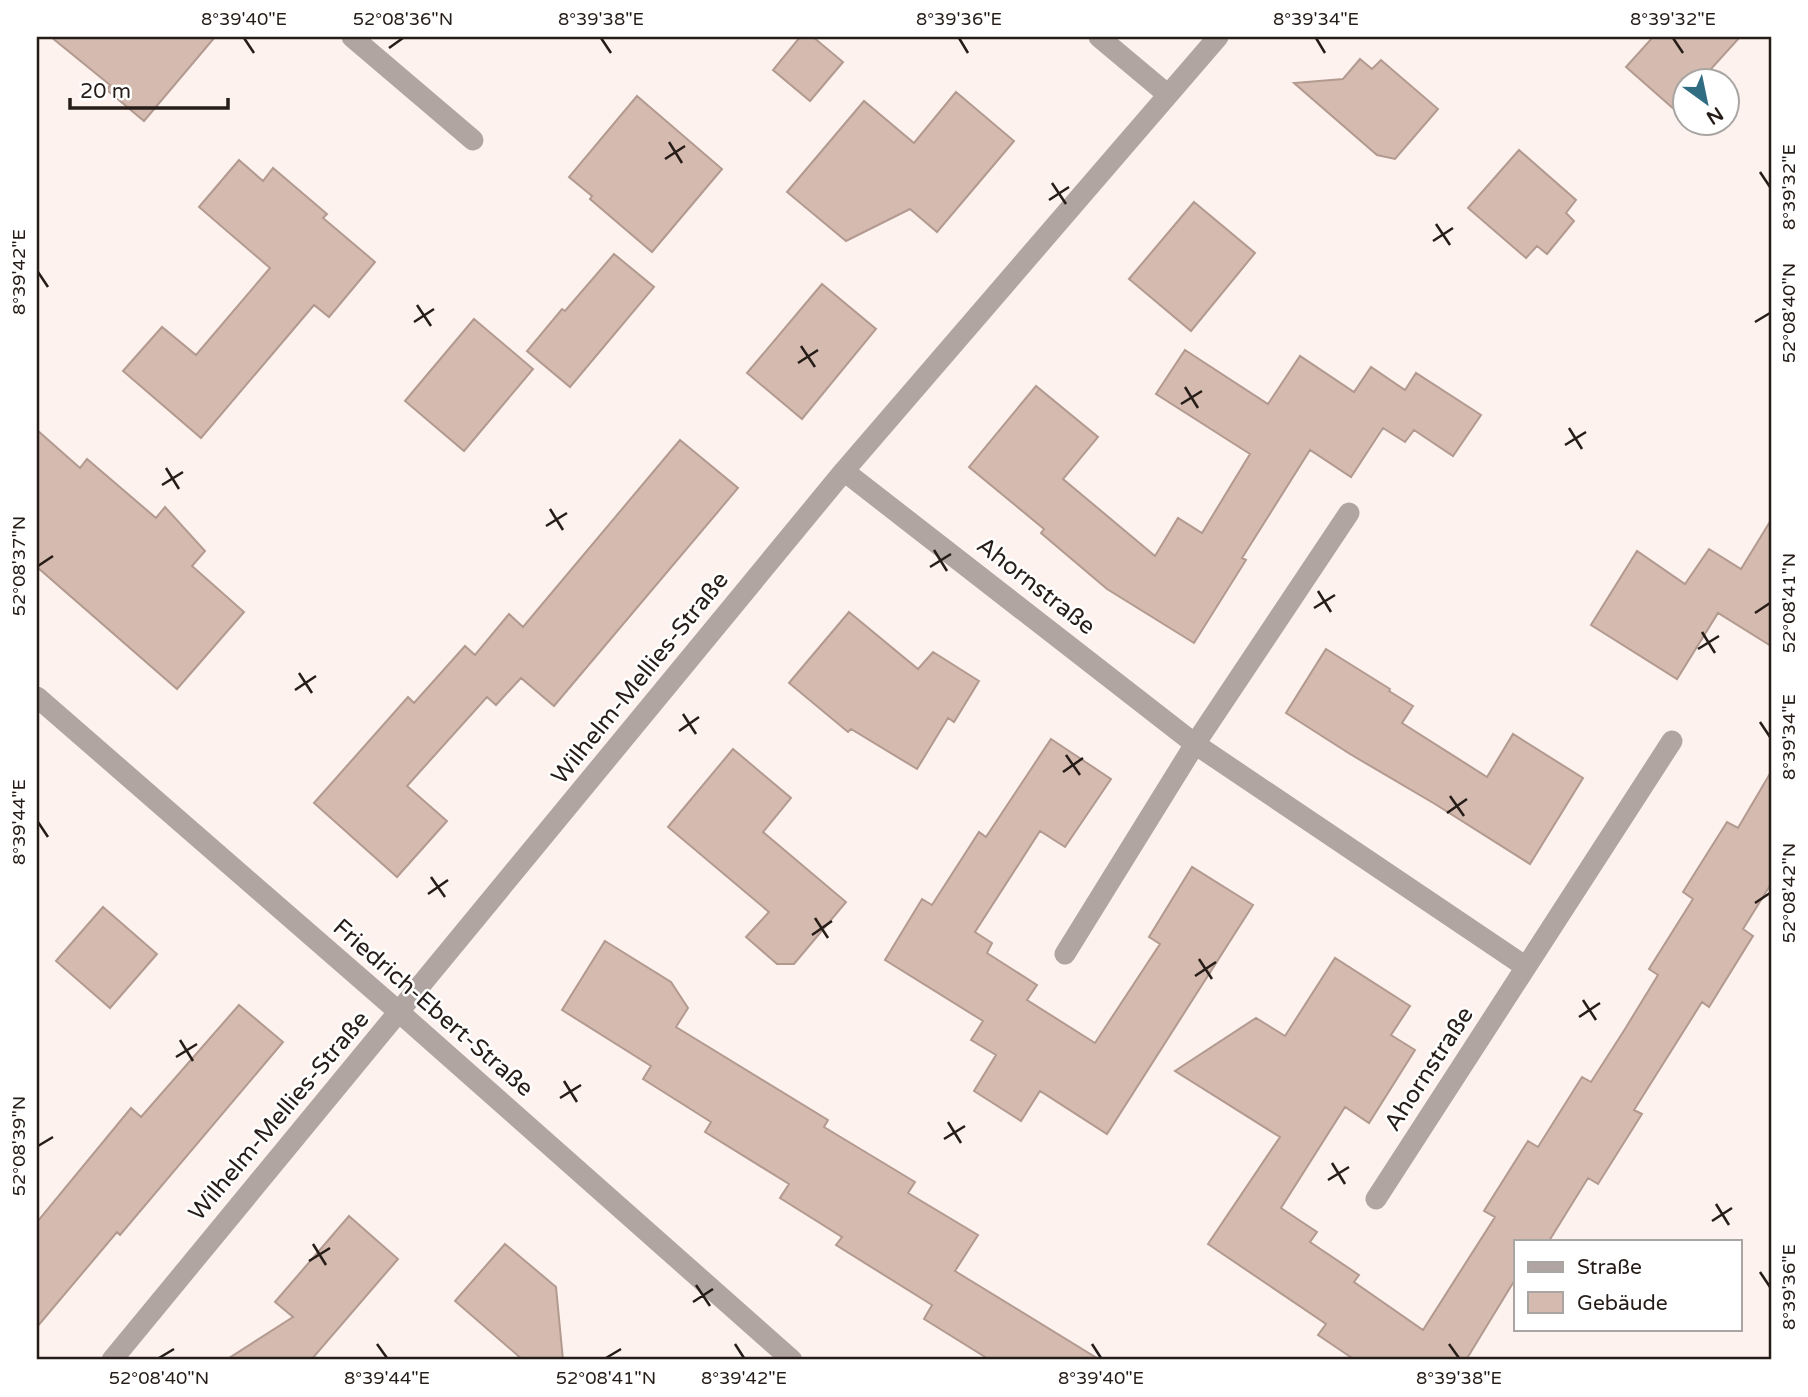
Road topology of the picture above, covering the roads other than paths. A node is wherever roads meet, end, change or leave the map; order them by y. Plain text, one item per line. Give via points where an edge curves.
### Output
1 (352, 37) edge
2 (1099, 37) edge
3 (1218, 37) edge
4 (1167, 94) junction
5 (473, 140) dead end
6 (845, 471) junction
7 (1349, 513) dead end
8 (37, 697) edge
9 (1672, 741) dead end
10 (1195, 744) junction
11 (1065, 954) dead end
12 (1526, 967) junction
13 (399, 1012) junction
14 (1376, 1199) dead end
15 (112, 1360) edge
16 (792, 1360) edge

1 - 5 street
2 - 4 street
3 - 4 street, Wilhelm-Mellies-Straße
4 - 6 street, Wilhelm-Mellies-Straße
6 - 10 street, Ahornstraße
6 - 13 street, Wilhelm-Mellies-Straße
7 - 10 street
8 - 13 street, Friedrich-Ebert-Straße
9 - 12 street, Ahornstraße
10 - 11 street
10 - 12 street, Ahornstraße
12 - 14 street, Ahornstraße
13 - 15 street, Wilhelm-Mellies-Straße
13 - 16 street, Friedrich-Ebert-Straße

